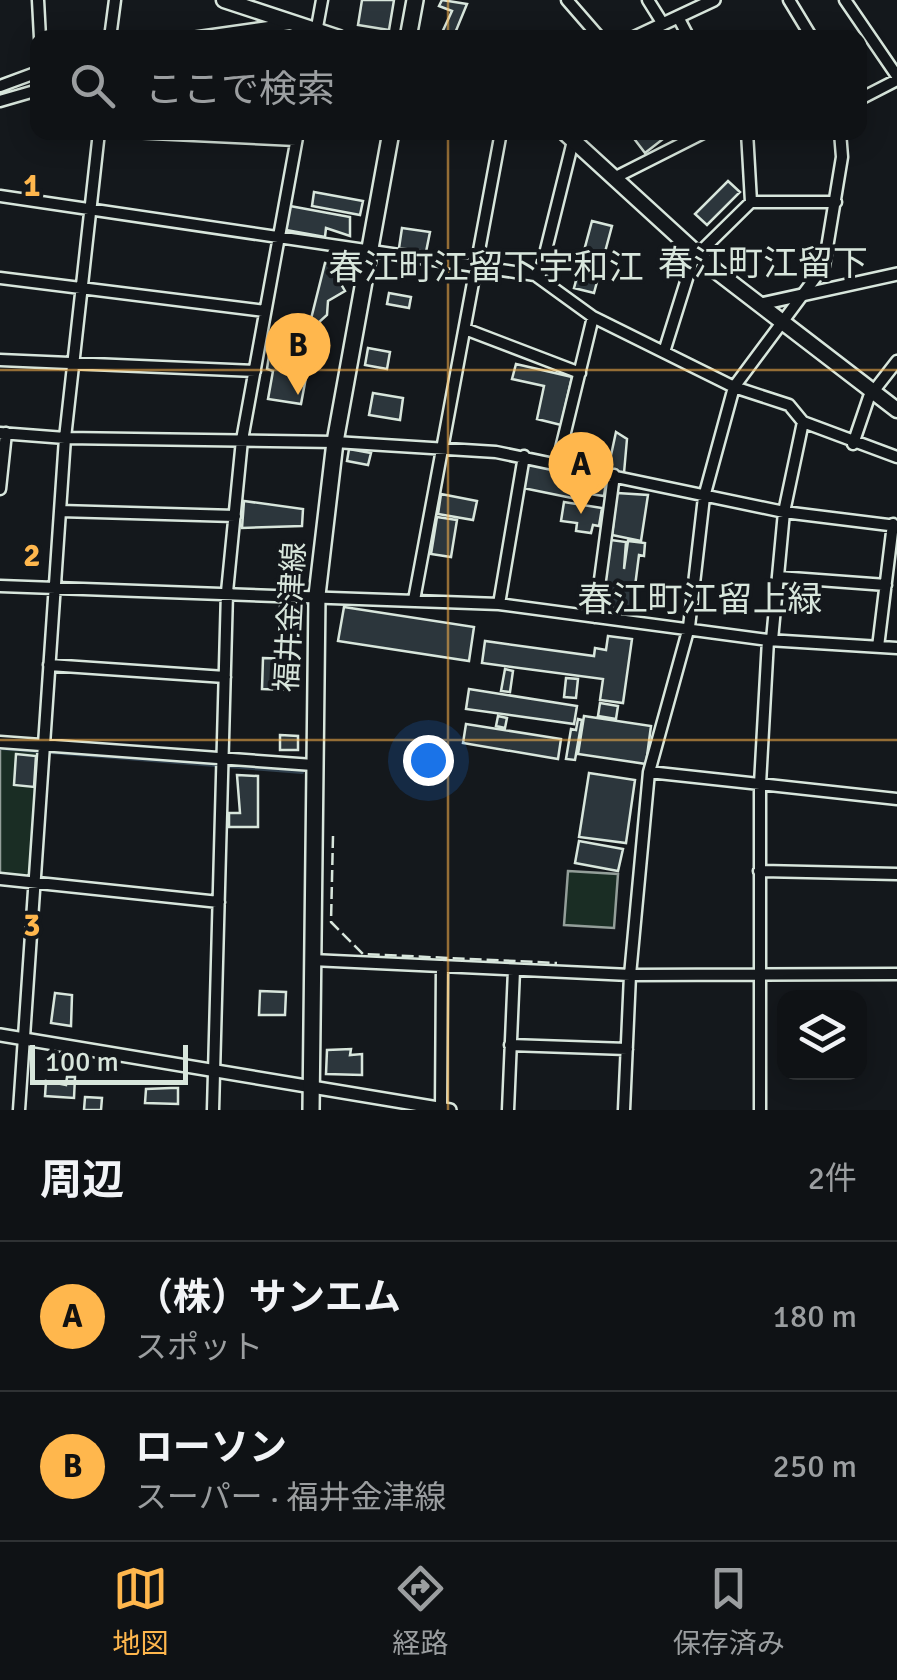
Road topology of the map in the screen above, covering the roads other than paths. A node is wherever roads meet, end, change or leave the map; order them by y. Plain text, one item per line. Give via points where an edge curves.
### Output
1 (38, 0) edge
2 (114, 0) edge
3 (224, 0) edge
4 (322, 0) edge
5 (415, 0) edge
6 (567, 0) edge
7 (648, 0) edge
8 (714, 0) edge
9 (789, 0) edge
10 (845, 0) edge
11 (678, 17) junction
12 (296, 24) junction
13 (663, 24) junction
14 (40, 30) edge
15 (111, 30) edge
16 (251, 30) edge
17 (308, 30) edge
18 (317, 30) edge
19 (409, 30) edge
20 (593, 30) edge
21 (650, 30) edge
22 (685, 30) edge
23 (807, 30) edge
24 (865, 30) edge
25 (867, 33) edge
26 (30, 75) edge
27 (897, 78) edge
28 (0, 86) edge
29 (30, 92) edge
30 (867, 95) edge
31 (0, 101) edge
32 (98, 140) edge
33 (296, 140) edge
34 (390, 140) edge
35 (499, 140) edge
36 (568, 140) edge
37 (572, 140) edge
38 (687, 140) edge
39 (748, 140) edge
40 (840, 140) edge
41 (614, 178) junction
42 (0, 196) edge
43 (751, 202) junction
44 (836, 202) junction
45 (90, 209) junction
46 (278, 238) junction
47 (370, 253) junction
48 (696, 254) junction
49 (476, 267) junction
50 (897, 274) edge
51 (0, 278) edge
52 (539, 278) junction
53 (81, 288) junction
54 (804, 294) junction
55 (761, 304) junction
56 (266, 311) junction
57 (593, 317) junction
58 (784, 324) junction
59 (465, 330) junction
60 (664, 352) junction
61 (0, 360) edge
62 (897, 361) edge
63 (72, 366) junction
64 (254, 371) junction
65 (580, 374) junction
66 (734, 386) junction
67 (873, 392) junction
68 (897, 410) edge
69 (803, 422) junction
70 (3, 433) edge
71 (65, 438) junction
72 (242, 440) junction
73 (335, 442) junction
74 (854, 444) junction
75 (444, 447) junction
76 (524, 456) junction
77 (897, 457) edge
78 (558, 461) junction
79 (614, 475) junction
80 (0, 490) edge
81 (704, 497) junction
82 (60, 511) junction
83 (784, 512) junction
84 (235, 516) junction
85 (895, 525) edge
86 (778, 576) junction
87 (886, 585) junction
88 (0, 586) edge
89 (55, 588) junction
90 (227, 592) junction
91 (318, 594) junction
92 (414, 600) junction
93 (499, 604) junction
94 (595, 617) junction
95 (689, 628) junction
96 (770, 640) junction
97 (878, 646) junction
98 (897, 648) edge
99 (49, 665) junction
100 (225, 677) junction
101 (0, 742) edge
102 (44, 746) junction
103 (223, 760) junction
104 (312, 765) junction
105 (650, 772) junction
106 (760, 784) junction
107 (897, 799) edge
108 (760, 871) junction
109 (897, 874) edge
110 (0, 879) edge
111 (34, 882) junction
112 (219, 902) junction
113 (312, 960) junction
114 (442, 966) junction
115 (514, 970) junction
116 (759, 974) junction
117 (897, 974) edge
118 (630, 976) junction
119 (0, 1035) edge
120 (24, 1039) junction
121 (510, 1045) junction
122 (627, 1049) junction
123 (214, 1073) junction
124 (311, 1088) junction
125 (19, 1110) edge
126 (213, 1110) edge
127 (311, 1110) edge
128 (444, 1110) edge
129 (508, 1110) edge
130 (624, 1110) edge
131 (760, 1110) edge

1 - 14 street
2 - 15 street
3 - 12 main road
4 - 18 street
5 - 19 main road
6 - 20 street
7 - 13 street
8 - 11 street
9 - 23 street
10 - 24 street
11 - 13 street
11 - 22 street
12 - 16 street
12 - 17 main road
13 - 21 street
25 - 27 street
26 - 28 street
27 - 30 street
29 - 31 street
32 - 45 street
33 - 46 street
34 - 47 main road, 福井金津線
35 - 49 street
36 - 52 street
37 - 41 main road
38 - 41 street
39 - 43 street
40 - 44 street
41 - 48 main road
42 - 45 street
43 - 44 street
43 - 48 street
44 - 54 street via 824,266
45 - 46 street
45 - 53 street
46 - 47 street
46 - 56 street
47 - 49 street
47 - 73 main road, 福井金津線
48 - 55 main road
48 - 60 street
49 - 52 street
49 - 59 street
50 - 54 street
51 - 53 street
52 - 57 street
53 - 56 street
53 - 63 street
54 - 55 street
54 - 58 street
55 - 58 main road
56 - 64 street
57 - 60 street
57 - 65 street
58 - 66 street
58 - 67 main road
59 - 65 street
59 - 75 street
60 - 66 street
61 - 63 street
62 - 67 street
63 - 64 street
63 - 71 street
64 - 72 street
65 - 78 street
66 - 69 street via 789,406
66 - 81 street
67 - 68 main road
67 - 74 street
69 - 74 street
69 - 83 street
70 - 71 street
70 - 80 street
71 - 72 street
71 - 82 street
72 - 73 street
72 - 84 street
73 - 75 street
73 - 91 main road, 福井金津線
74 - 77 street
75 - 76 street
75 - 92 street
76 - 78 street
76 - 93 street
78 - 79 street
79 - 81 street
79 - 94 street
81 - 83 street
81 - 95 street
82 - 84 street
82 - 89 street
83 - 85 street
83 - 86 street
84 - 90 street
85 - 87 street
86 - 87 street
86 - 96 street
87 - 97 street
88 - 89 street
89 - 90 street
89 - 99 street
90 - 91 street
90 - 100 street
91 - 92 street
91 - 104 main road, 福井金津線
92 - 93 street
93 - 94 street
94 - 95 street
95 - 96 street
95 - 105 street
96 - 97 street
96 - 106 street
97 - 98 street
99 - 100 street
99 - 102 street
100 - 103 street
101 - 102 street
102 - 103 street
102 - 111 street
103 - 104 street
103 - 112 street
104 - 113 main road, 福井金津線
105 - 106 street
105 - 118 street
106 - 107 street
106 - 108 street
108 - 109 street
108 - 116 street
110 - 111 street
111 - 112 street
111 - 120 street
112 - 123 street
113 - 114 street
113 - 124 main road, 福井金津線
114 - 115 street
114 - 128 street
115 - 118 street
115 - 121 street
116 - 117 street
116 - 118 street
116 - 131 street
118 - 122 street
119 - 120 street
120 - 123 street
120 - 125 street
121 - 122 street
121 - 129 street
122 - 130 street
123 - 124 street
123 - 126 street
124 - 127 main road, 福井金津線
124 - 128 street

